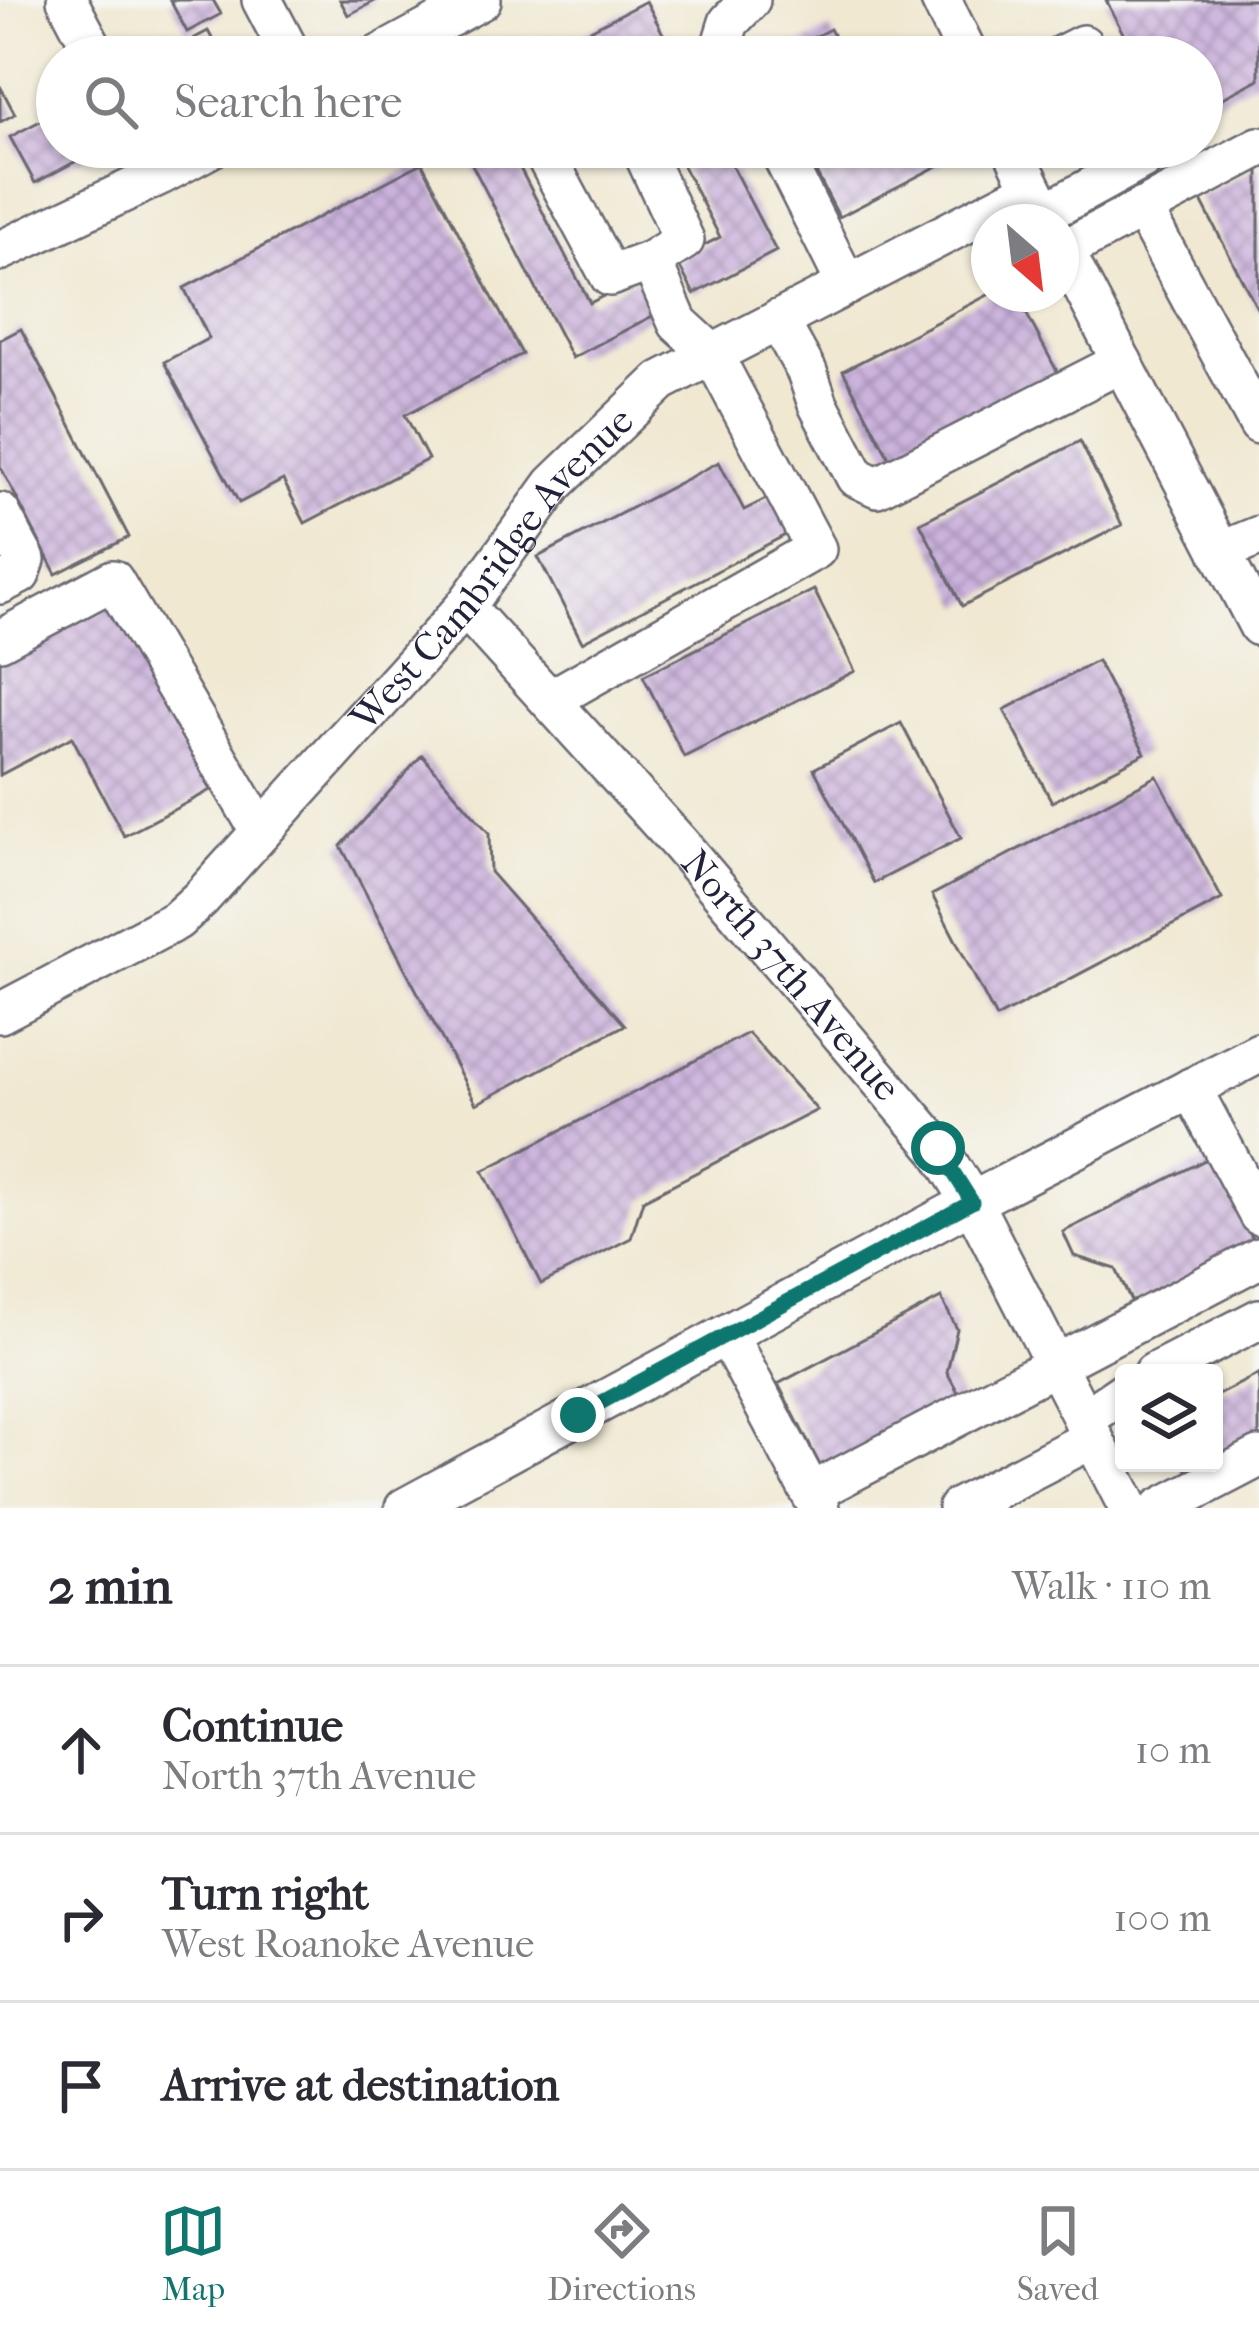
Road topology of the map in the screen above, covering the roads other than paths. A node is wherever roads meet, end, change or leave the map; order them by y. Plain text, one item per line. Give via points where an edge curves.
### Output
1 (67, 0) edge
2 (262, 0) edge
3 (750, 0) edge
4 (941, 0) edge
5 (473, 2) edge
6 (86, 36) edge
7 (281, 36) edge
8 (413, 36) edge
9 (725, 36) edge
10 (959, 36) edge
11 (1259, 147) edge
12 (1223, 166) edge
13 (140, 168) edge
14 (552, 168) edge
15 (651, 168) edge
16 (788, 168) edge
17 (1022, 168) edge
18 (1130, 168) edge
19 (1219, 168) edge
20 (1040, 204) edge
21 (1079, 204) edge
22 (1142, 208) junction
23 (1079, 219) edge
24 (971, 248) edge
25 (0, 251) edge
26 (651, 261) junction
27 (1079, 280) edge
28 (847, 285) junction
29 (778, 320) junction
30 (712, 355) junction
31 (1122, 362) junction
32 (1259, 424) edge
33 (0, 513) edge
34 (1259, 536) edge
35 (1220, 552) junction
36 (0, 584) edge
37 (465, 607) junction
38 (1258, 620) edge
39 (0, 640) edge
40 (550, 700) junction
41 (261, 832) junction
42 (0, 1013) edge
43 (1257, 1058) edge
44 (1191, 1088) junction
45 (972, 1202) junction
46 (1259, 1215) edge
47 (1259, 1258) edge
48 (1259, 1319) edge
49 (727, 1335) junction
50 (1172, 1364) edge
51 (1055, 1365) junction
52 (1115, 1401) edge
53 (1088, 1429) junction
54 (1259, 1457) edge
55 (815, 1501) edge
56 (405, 1508) edge
57 (958, 1508) edge
58 (1129, 1508) edge
59 (1161, 1508) edge

1 - 6 street
2 - 7 street
3 - 9 street
4 - 10 street
5 - 8 street
11 - 12 street
13 - 25 street
14 - 26 street via 610,276
15 - 26 street via 684,241
16 - 28 street
17 - 20 street
18 - 21 street
19 - 22 street
22 - 23 street
22 - 32 street
24 - 28 street, West Cambridge Avenue
26 - 30 street via 678,323
27 - 31 street
28 - 29 street, West Cambridge Avenue
29 - 30 street, West Cambridge Avenue
29 - 31 street via 856,477 877,487
30 - 37 street, West Cambridge Avenue via 661,381 554,484
30 - 40 street via 816,549
31 - 35 street
33 - 36 street via 26,560 20,574
34 - 35 street
35 - 38 street
37 - 40 street, North 37th Avenue
37 - 41 street, West Cambridge Avenue
39 - 41 street via 113,580
40 - 45 street, North 37th Avenue via 938,1148
41 - 42 street, West Cambridge Avenue via 176,920
43 - 44 street
44 - 45 street
44 - 46 street
45 - 49 street
45 - 51 street, North 37th Avenue
47 - 51 street
48 - 50 street
49 - 55 street
49 - 56 street
51 - 53 street, North 37th Avenue
51 - 55 street
52 - 53 street
53 - 57 street
53 - 58 street, North 37th Avenue
54 - 59 street

